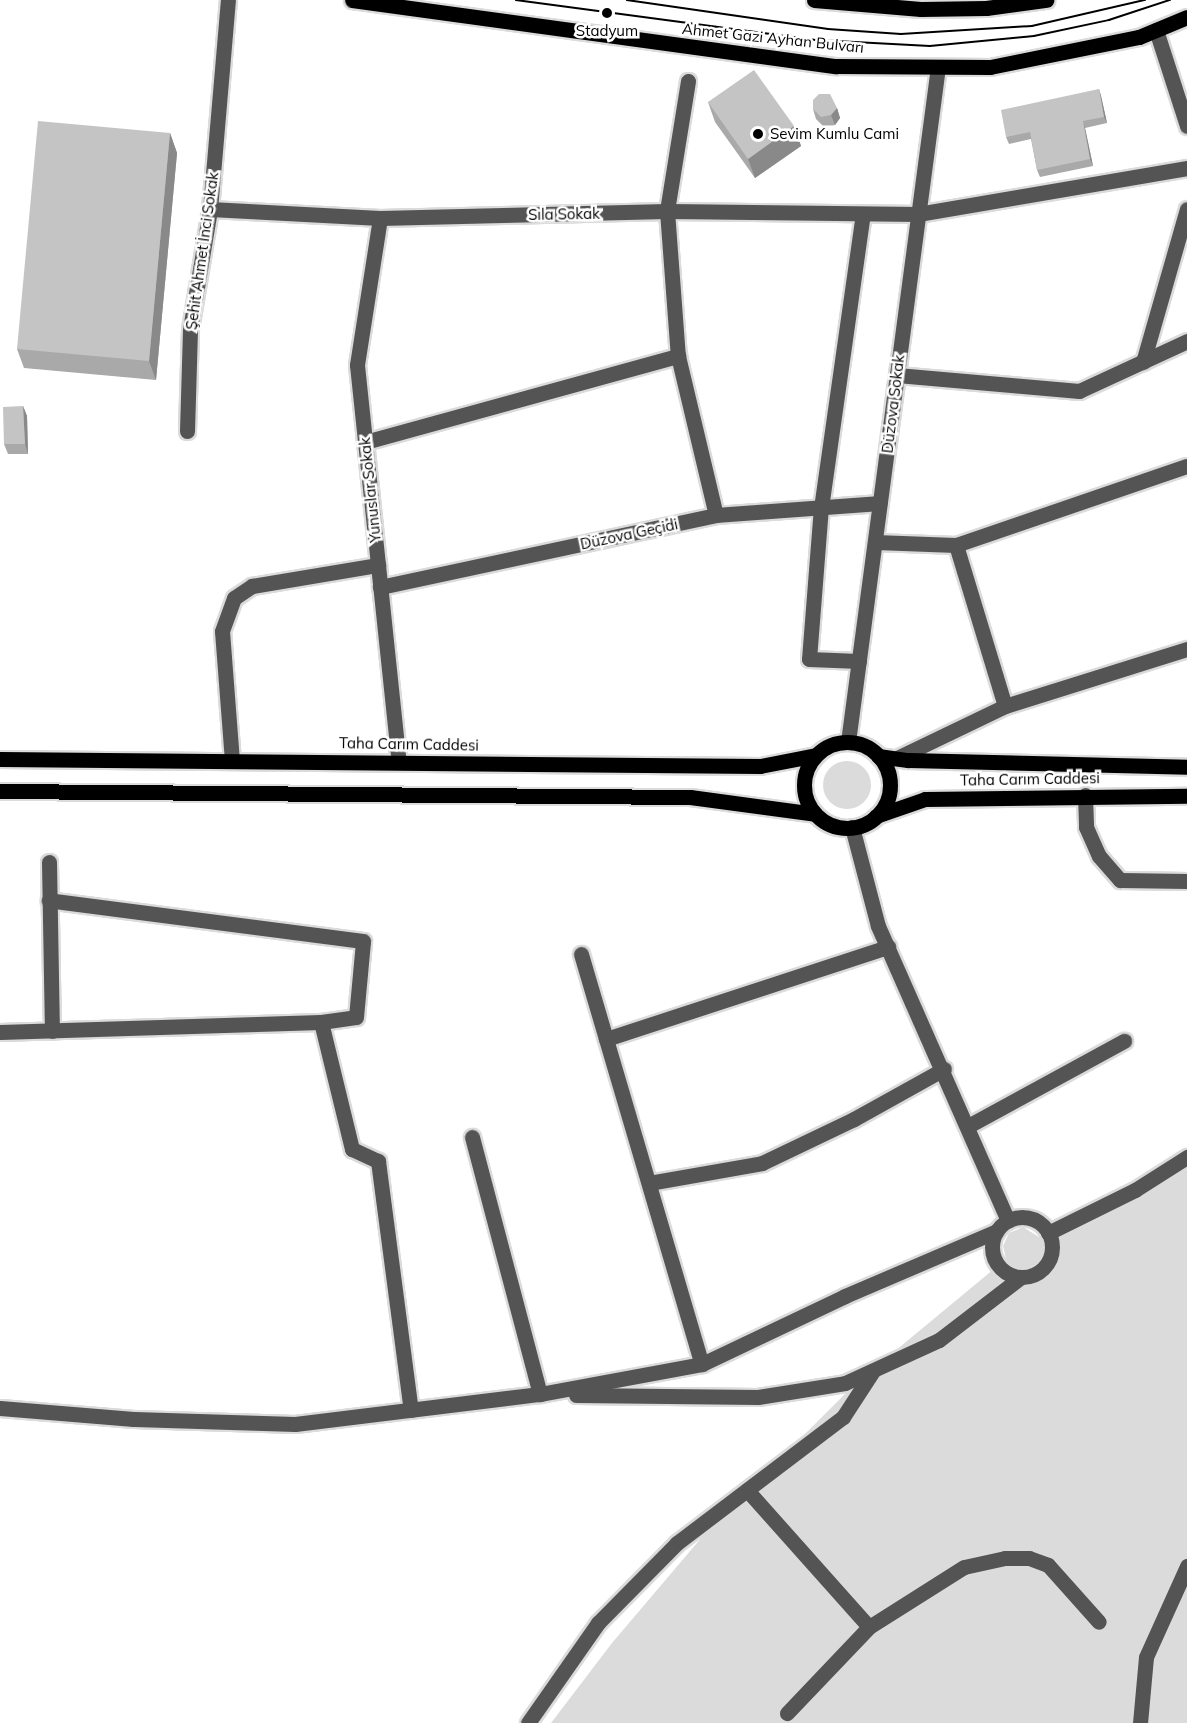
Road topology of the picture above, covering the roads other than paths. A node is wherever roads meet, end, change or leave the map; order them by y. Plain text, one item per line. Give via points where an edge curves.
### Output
1 (228, 0) edge
2 (352, 0) edge
3 (814, 0) edge
4 (1046, 0) edge
5 (986, 4) edge
6 (1187, 17) edge
7 (1156, 30) junction
8 (938, 67) junction
9 (688, 81) dead end
10 (1187, 126) edge
11 (1187, 168) edge
12 (210, 209) junction
13 (1187, 210) edge
14 (667, 211) junction
15 (863, 214) junction
16 (918, 214) junction
17 (380, 218) junction
18 (1187, 341) edge
19 (678, 356) junction
20 (1143, 362) junction
21 (897, 375) junction
22 (187, 431) dead end
23 (365, 442) junction
24 (1187, 466) edge
25 (880, 503) junction
26 (821, 508) junction
27 (716, 515) junction
28 (875, 542) junction
29 (956, 545) junction
30 (378, 565) junction
31 (381, 587) junction
32 (1187, 649) edge
33 (859, 661) junction
34 (1005, 706) junction
35 (848, 742) junction
36 (816, 755) junction
37 (878, 756) junction
38 (897, 758) junction
39 (0, 759) edge
40 (232, 760) junction
41 (399, 762) junction
42 (1187, 767) edge
43 (0, 791) edge
44 (1085, 795) junction
45 (1187, 796) edge
46 (815, 814) junction
47 (876, 816) junction
48 (852, 827) junction
49 (49, 862) dead end
50 (1187, 881) edge
51 (50, 900) junction
52 (888, 947) junction
53 (581, 954) dead end
54 (321, 1022) junction
55 (52, 1031) junction
56 (0, 1032) edge
57 (606, 1039) junction
58 (1124, 1041) dead end
59 (944, 1069) junction
60 (968, 1126) junction
61 (472, 1137) dead end
62 (1187, 1157) edge
63 (649, 1183) junction
64 (1003, 1226) junction
65 (1048, 1233) junction
66 (1021, 1277) junction
67 (702, 1364) junction
68 (874, 1370) junction
69 (540, 1394) junction
70 (0, 1408) edge
71 (411, 1410) junction
72 (747, 1490) junction
73 (1187, 1566) edge
74 (1099, 1622) dead end
75 (869, 1627) junction
76 (787, 1713) dead end
77 (528, 1723) edge
78 (1140, 1723) edge

1 - 12 street, Şehit Ahmet İnci Sokak
2 - 8 main road, Ahmet Gazi Ayhan Bulvarı via 836,66
3 - 5 main road via 863,7
4 - 5 main road
6 - 7 main road, Ahmet Gazi Ayhan Bulvarı
7 - 8 main road, Ahmet Gazi Ayhan Bulvarı via 1139,37 990,67
7 - 10 street
8 - 16 street, Düzova Sokak
9 - 14 street
11 - 16 street, Sıla Sokak
12 - 17 street, Sıla Sokak
12 - 22 street, Şehit Ahmet İnci Sokak via 190,329
13 - 20 street
14 - 15 street, Sıla Sokak
14 - 17 street, Sıla Sokak
14 - 19 street
15 - 16 street, Sıla Sokak
15 - 26 street
16 - 21 street, Düzova Sokak
17 - 23 street, Yunuslar Sokak via 357,366
18 - 20 street
19 - 23 street
19 - 27 street
20 - 21 street via 1078,391
21 - 25 street, Düzova Sokak
23 - 30 street, Yunuslar Sokak
24 - 29 street
25 - 26 street, Düzova Geçidi
25 - 28 street, Düzova Sokak
26 - 27 street, Düzova Geçidi
26 - 33 street via 809,659
27 - 31 street, Düzova Geçidi
28 - 29 street
28 - 33 street, Düzova Sokak
29 - 34 street
30 - 31 street, Yunuslar Sokak
30 - 40 street via 252,586 234,598 222,631
31 - 41 street, Yunuslar Sokak
32 - 34 street
33 - 35 street, Düzova Sokak
34 - 38 street
35 - 36 main road via 827,747
35 - 37 main road
36 - 41 main road, Taha Carım Caddesi via 760,766
36 - 46 main road via 804,783 805,795
37 - 38 main road, Taha Carım Caddesi
37 - 47 main road via 890,786
38 - 42 main road, Taha Carım Caddesi
39 - 40 main road, Taha Carım Caddesi
40 - 41 main road, Taha Carım Caddesi
43 - 46 main road via 690,797
44 - 45 main road, Taha Carım Caddesi
44 - 47 main road, Taha Carım Caddesi via 925,799
44 - 50 street via 1090,836 1099,856 1120,880
46 - 48 main road via 834,826
47 - 48 main road
48 - 52 street via 878,926
49 - 51 street
51 - 54 street via 363,941 356,1017
51 - 55 street
52 - 57 street
52 - 59 street
53 - 57 street
54 - 55 street
54 - 71 street via 352,1149 378,1161
55 - 56 street
57 - 63 street
58 - 60 street
59 - 60 street
59 - 63 street via 854,1119 762,1163
60 - 64 street
61 - 69 street
62 - 65 street via 1135,1190
63 - 67 street
64 - 65 street via 1031,1219
64 - 66 street via 992,1246 996,1261 1006,1272
64 - 67 street
65 - 66 street via 1052,1248 1047,1263 1036,1273
66 - 68 street via 939,1340
67 - 69 street
68 - 69 street via 845,1383 758,1396
68 - 72 street via 843,1417
69 - 71 street
70 - 71 street via 134,1419 295,1424
72 - 75 street
72 - 77 street via 677,1543 598,1623
73 - 78 street via 1146,1657
74 - 75 street via 1048,1566 1029,1558 1005,1558 964,1567
75 - 76 street

